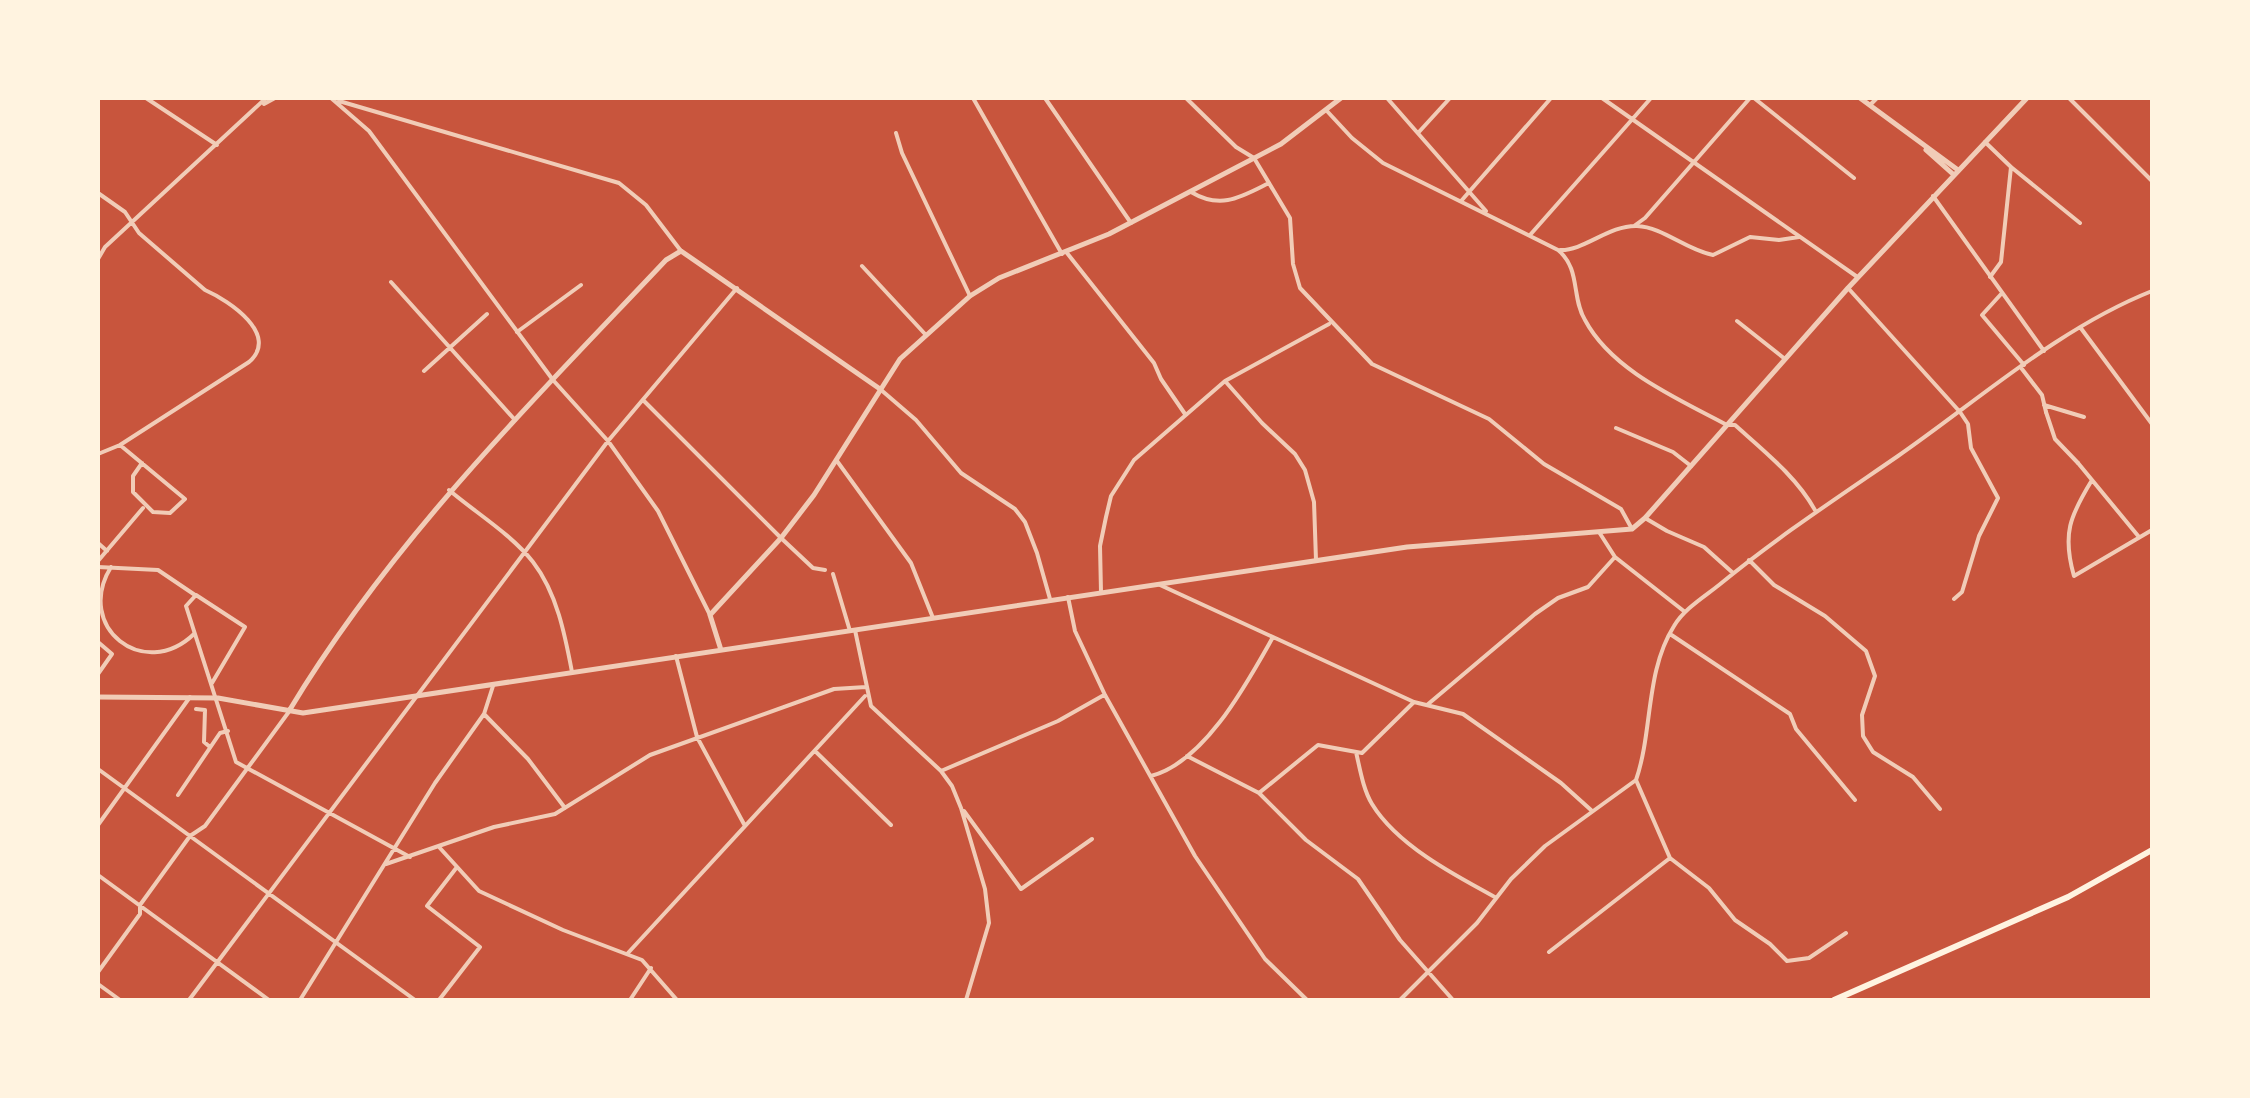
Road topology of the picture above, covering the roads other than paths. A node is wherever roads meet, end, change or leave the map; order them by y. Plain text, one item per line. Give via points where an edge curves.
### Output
1 (146, 98) edge
2 (266, 98) edge
3 (275, 98) edge
4 (973, 98) edge
5 (1045, 98) edge
6 (1186, 98) edge
7 (1342, 98) edge
8 (1387, 98) edge
9 (1450, 98) edge
10 (1551, 98) edge
11 (1602, 98) edge
12 (1652, 98) edge
13 (1752, 98) edge
14 (1860, 98) edge
15 (1877, 98) edge
16 (2027, 98) edge
17 (2069, 98) edge
18 (333, 99) edge
19 (1870, 105) junction
20 (260, 106) junction
21 (1326, 110) junction
22 (1633, 119) junction
23 (896, 132) dead end
24 (1418, 132) junction
25 (1985, 142) junction
26 (217, 146) junction
27 (1254, 158) junction
28 (1693, 162) junction
29 (2011, 166) junction
30 (1956, 172) junction
31 (1854, 178) dead end
32 (2152, 182) edge
33 (1270, 183) junction
34 (1470, 190) junction
35 (98, 192) edge
36 (1190, 192) junction
37 (1933, 196) junction
38 (1461, 201) junction
39 (1489, 216) junction
40 (132, 222) junction
41 (1131, 223) junction
42 (2080, 223) dead end
43 (1634, 226) junction
44 (1530, 235) junction
45 (1799, 237) junction
46 (1558, 250) junction
47 (681, 251) junction
48 (1065, 254) junction
49 (98, 259) edge
50 (862, 266) dead end
51 (1990, 276) junction
52 (1857, 277) junction
53 (391, 282) dead end
54 (581, 285) dead end
55 (737, 288) junction
56 (1848, 288) junction
57 (2152, 291) edge
58 (2002, 293) junction
59 (970, 296) junction
60 (487, 314) dead end
61 (1737, 321) dead end
62 (1330, 323) junction
63 (2080, 327) junction
64 (517, 332) junction
65 (925, 334) junction
66 (450, 348) junction
67 (2044, 351) junction
68 (1785, 359) junction
69 (2023, 367) junction
70 (424, 371) dead end
71 (553, 380) junction
72 (1225, 380) junction
73 (880, 388) junction
74 (642, 400) junction
75 (2044, 405) junction
76 (1960, 412) junction
77 (1185, 414) junction
78 (2084, 416) dead end
79 (515, 420) junction
80 (2152, 424) edge
81 (1727, 425) junction
82 (1616, 428) dead end
83 (608, 440) junction
84 (120, 444) junction
85 (98, 454) edge
86 (836, 460) junction
87 (142, 463) junction
88 (1690, 466) junction
89 (2092, 480) junction
90 (448, 490) junction
91 (144, 506) junction
92 (1816, 512) junction
93 (1646, 518) junction
94 (1632, 529) junction
95 (2152, 530) edge
96 (1598, 532) junction
97 (781, 538) junction
98 (2140, 538) junction
99 (98, 543) edge
100 (108, 551) junction
101 (524, 551) junction
102 (1615, 557) junction
103 (1316, 560) junction
104 (1748, 560) junction
105 (98, 564) edge
106 (111, 568) junction
107 (1733, 574) junction
108 (1158, 584) junction
109 (1101, 592) junction
110 (196, 595) junction
111 (1068, 597) junction
112 (1954, 599) dead end
113 (1050, 600) junction
114 (1685, 612) junction
115 (710, 615) junction
116 (933, 618) junction
117 (853, 631) junction
118 (194, 634) junction
119 (1670, 634) junction
120 (1273, 637) junction
121 (98, 642) edge
122 (121, 642) junction
123 (721, 650) junction
124 (112, 654) junction
125 (676, 656) junction
126 (572, 672) junction
127 (98, 674) edge
128 (212, 683) junction
129 (494, 685) junction
130 (866, 687) junction
131 (420, 694) junction
132 (867, 694) junction
133 (1105, 695) junction
134 (98, 697) edge
135 (190, 697) junction
136 (218, 698) junction
137 (1414, 702) junction
138 (1427, 705) junction
139 (196, 709) dead end
140 (289, 711) junction
141 (484, 714) junction
142 (228, 731) junction
143 (697, 737) junction
144 (210, 747) junction
145 (814, 751) junction
146 (1356, 752) junction
147 (1187, 756) junction
148 (98, 769) edge
149 (246, 770) junction
150 (940, 770) junction
151 (1148, 776) junction
152 (1636, 780) junction
153 (124, 789) junction
154 (1259, 794) junction
155 (178, 795) dead end
156 (1855, 800) dead end
157 (565, 808) junction
158 (961, 808) junction
159 (1940, 809) dead end
160 (1591, 810) junction
161 (329, 814) junction
162 (98, 824) edge
163 (891, 825) dead end
164 (745, 826) junction
165 (190, 836) junction
166 (1092, 838) dead end
167 (439, 847) junction
168 (396, 849) junction
169 (2152, 850) edge
170 (410, 857) junction
171 (1670, 858) junction
172 (386, 864) junction
173 (457, 867) junction
174 (98, 875) edge
175 (268, 894) junction
176 (1496, 898) junction
177 (140, 905) junction
178 (1846, 933) dead end
179 (337, 944) junction
180 (1549, 952) dead end
181 (628, 954) junction
182 (218, 962) junction
183 (651, 968) junction
184 (98, 972) edge
185 (1428, 972) junction
186 (98, 984) edge
187 (120, 1000) edge
188 (189, 1000) edge
189 (269, 1000) edge
190 (300, 1000) edge
191 (415, 1000) edge
192 (440, 1000) edge
193 (630, 1000) edge
194 (677, 1000) edge
195 (966, 1000) edge
196 (1307, 1000) edge
197 (1400, 1000) edge
198 (1453, 1000) edge
199 (1834, 1000) edge

1 - 26 street
2 - 20 street
3 - 20 street
4 - 48 street
5 - 41 street
6 - 27 street
7 - 21 street
8 - 24 street
9 - 24 street
10 - 34 street
11 - 22 street
12 - 22 street
13 - 28 street
13 - 31 street
14 - 19 street
15 - 19 street
16 - 25 street
17 - 32 street
18 - 47 street via 619,183 646,204
18 - 64 street via 369,131
19 - 30 street
20 - 26 street
21 - 27 street
21 - 38 street via 1383,163
22 - 28 street
22 - 44 street
23 - 59 street
24 - 34 street
25 - 29 street
25 - 30 street
26 - 40 street
27 - 33 street
27 - 36 street
28 - 43 street
28 - 45 street
29 - 42 street
29 - 51 street via 2001,262
30 - 37 street
33 - 36 street via 1229,203
33 - 62 street via 1290,218 1300,288
34 - 38 street
34 - 39 street
35 - 40 street
36 - 41 street
37 - 51 street
37 - 52 street
38 - 39 street
39 - 44 street
40 - 49 street
40 - 84 street via 261,338 249,362
41 - 48 street
43 - 45 street via 1713,254 1750,237
43 - 46 street
44 - 46 street
45 - 52 street
46 - 81 street via 1572,266 1586,323 1625,366
47 - 55 street
47 - 71 street
48 - 59 street via 998,278
48 - 77 street via 1154,363
50 - 65 street
51 - 58 street
52 - 56 street
53 - 66 street
54 - 64 street
55 - 73 street
55 - 74 street
56 - 68 street
56 - 76 street
57 - 63 street
58 - 67 street
58 - 69 street via 1982,315
59 - 65 street
60 - 66 street
61 - 68 street
62 - 72 street
62 - 94 street via 1372,364 1489,420 1544,464 1621,509
63 - 67 street
63 - 80 street
64 - 71 street
65 - 73 street
66 - 70 street
66 - 79 street
67 - 69 street
68 - 81 street
69 - 75 street
69 - 76 street
71 - 79 street
71 - 83 street
72 - 77 street
72 - 103 street via 1305,470 1314,502
73 - 86 street
73 - 113 street via 960,473 1015,509
74 - 83 street
74 - 97 street
75 - 78 street
75 - 89 street via 2054,439
76 - 92 street
76 - 112 street via 1998,498
77 - 109 street via 1134,460 1111,496 1100,546
79 - 90 street
81 - 88 street
81 - 92 street via 1774,460
82 - 88 street
83 - 101 street
83 - 115 street via 658,511
84 - 85 street
84 - 87 street
86 - 97 street
86 - 116 street via 911,563
87 - 91 street via 131,485
87 - 91 street via 185,499 170,513
88 - 93 street
89 - 98 street
89 - 98 street via 2067,530 2074,576
90 - 101 street
90 - 140 street
91 - 100 street
92 - 104 street
93 - 94 street
93 - 107 street via 1704,547
94 - 96 street
95 - 98 street
96 - 102 street
96 - 103 street
97 - 115 street
97 - 117 street via 814,568 833,574
99 - 100 street
100 - 105 street
101 - 126 street via 561,620
101 - 131 street
102 - 114 street
102 - 138 street via 1588,586 1535,614
103 - 108 street
104 - 107 street
104 - 159 street via 1866,651 1875,676 1862,715 1863,736
105 - 106 street
106 - 110 street via 158,570
106 - 122 street via 101,589 102,613
107 - 114 street
108 - 109 street
108 - 120 street
109 - 111 street
110 - 118 street via 186,606
110 - 128 street via 246,627
111 - 113 street
111 - 133 street via 1075,631
113 - 116 street
114 - 119 street
115 - 123 street
116 - 117 street
117 - 123 street
117 - 130 street
118 - 122 street via 165,652 142,652
118 - 128 street
119 - 152 street
119 - 156 street via 1790,714
120 - 137 street
120 - 147 street via 1236,702
121 - 124 street
122 - 124 street
123 - 125 street
124 - 127 street
125 - 126 street
125 - 143 street
126 - 129 street
128 - 136 street
129 - 131 street
129 - 141 street
130 - 132 street
130 - 143 street via 834,689
131 - 140 street
131 - 161 street
132 - 145 street
132 - 150 street
133 - 150 street
133 - 151 street
134 - 135 street
135 - 136 street
135 - 153 street
136 - 140 street
136 - 142 street
137 - 138 street
137 - 146 street
138 - 160 street via 1463,714
139 - 144 street via 205,710 204,742
140 - 149 street
141 - 157 street
141 - 168 street
142 - 144 street
142 - 149 street via 236,762
143 - 157 street via 650,755
143 - 164 street
144 - 155 street
145 - 163 street
145 - 164 street
146 - 154 street via 1318,745
146 - 176 street via 1371,802 1385,821 1440,867
147 - 151 street via 1170,771
147 - 154 street
148 - 153 street
149 - 161 street
149 - 165 street
150 - 158 street
151 - 196 street via 1265,959
152 - 160 street
152 - 171 street
153 - 162 street
153 - 165 street
154 - 185 street via 1358,879
157 - 167 street
158 - 166 street via 1022,889
158 - 195 street via 989,924
160 - 176 street
161 - 168 street
161 - 175 street
164 - 181 street
165 - 175 street
165 - 177 street
167 - 170 street
167 - 173 street
168 - 170 street
168 - 172 street
169 - 199 main road via 2078,892
170 - 172 street
171 - 178 street via 1787,961 1809,958
171 - 180 street
172 - 179 street
173 - 181 street via 488,896
173 - 192 street via 427,906 480,946
174 - 177 street
175 - 179 street
175 - 182 street
176 - 185 street
177 - 182 street
177 - 184 street
179 - 190 street
179 - 191 street
181 - 183 street
182 - 188 street
182 - 189 street
183 - 193 street
183 - 194 street
185 - 197 street
185 - 198 street
186 - 187 street

